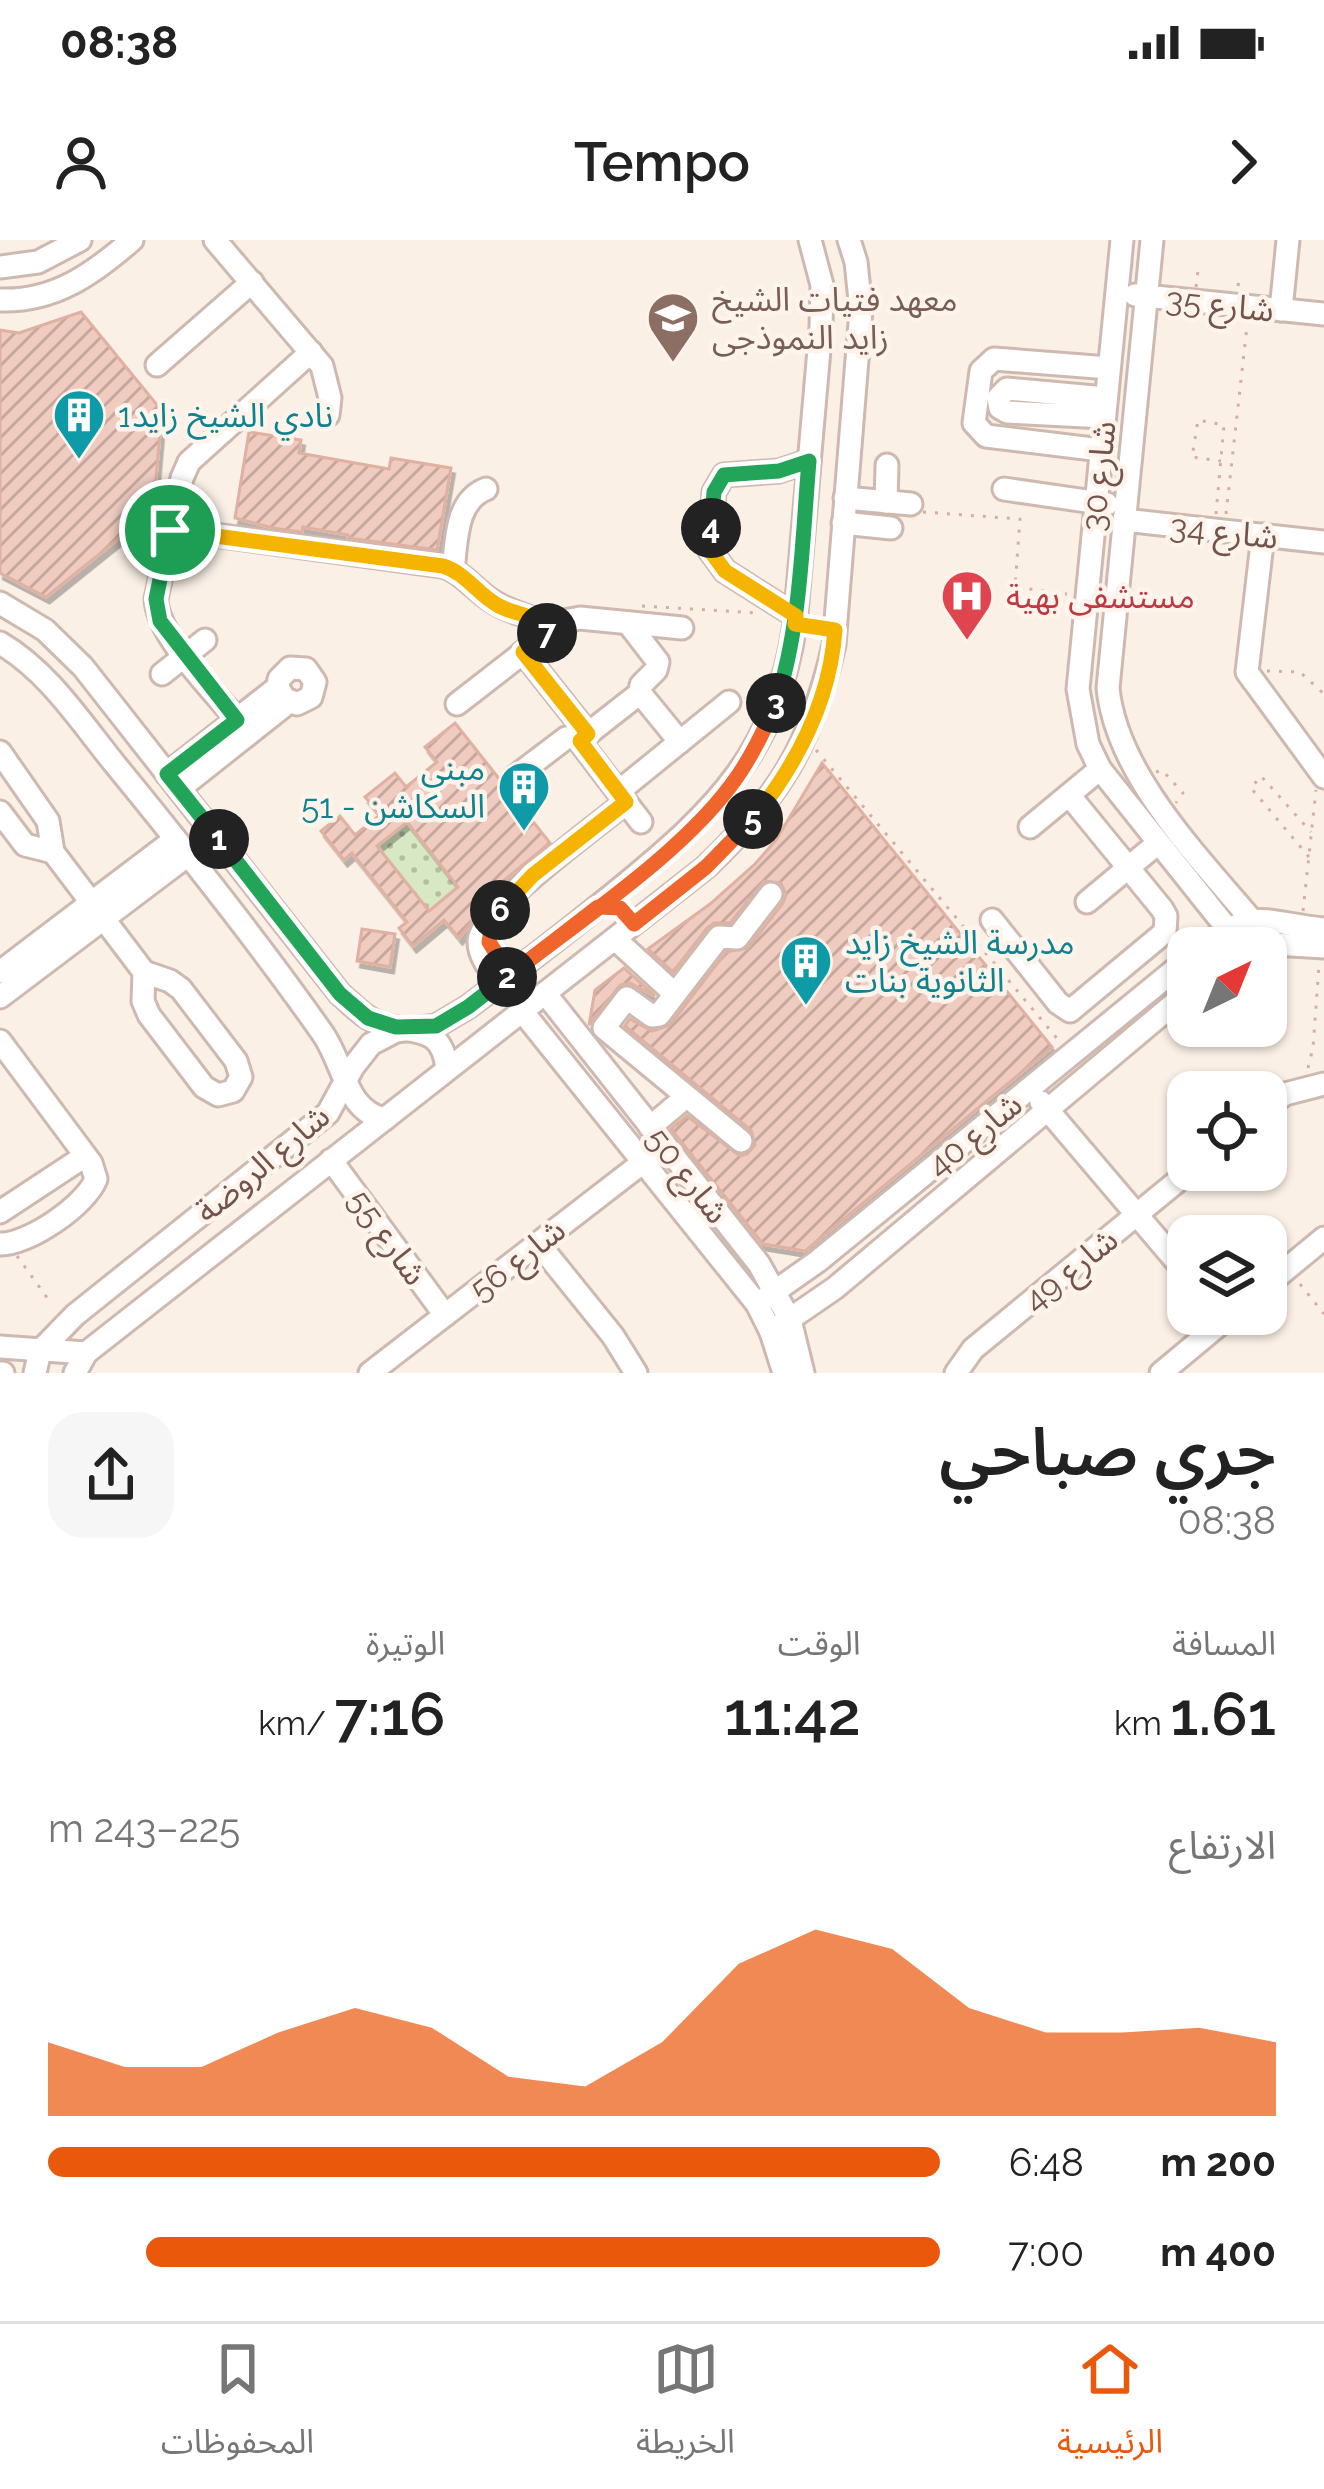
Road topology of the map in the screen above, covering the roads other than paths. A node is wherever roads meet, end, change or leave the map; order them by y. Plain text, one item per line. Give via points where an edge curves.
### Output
1 (80, 240) edge
2 (132, 240) edge
3 (215, 240) edge
4 (810, 240) edge
5 (850, 240) edge
6 (1122, 240) edge
7 (1152, 240) edge
8 (1288, 240) edge
9 (0, 267) edge
10 (251, 282) junction
11 (1117, 293) junction
12 (1147, 296) junction
13 (0, 300) edge
14 (1281, 310) junction
15 (1324, 314) edge
16 (311, 352) junction
17 (157, 365) dead end
18 (1109, 368) junction
19 (1069, 405) dead end
20 (1105, 407) junction
21 (328, 416) dead end
22 (1101, 450) junction
23 (809, 461) junction
24 (887, 466) dead end
25 (1004, 487) dead end
26 (486, 489) dead end
27 (845, 498) junction
28 (886, 502) junction
29 (1096, 502) junction
30 (911, 504) road end
31 (1124, 513) junction
32 (844, 523) junction
33 (891, 528) dead end
34 (170, 530) junction
35 (1263, 535) junction
36 (1324, 542) edge
37 (1091, 552) junction
38 (1120, 554) junction
39 (453, 569) junction
40 (0, 603) edge
41 (633, 614) junction
42 (796, 616) junction
43 (682, 628) dead end
44 (548, 632) junction
45 (205, 640) dead end
46 (0, 644) edge
47 (523, 652) junction
48 (185, 656) junction
49 (162, 674) dead end
50 (640, 693) junction
51 (729, 702) dead end
52 (458, 704) dead end
53 (237, 720) junction
54 (584, 738) junction
55 (680, 742) junction
56 (0, 752) edge
57 (1100, 769) junction
58 (1321, 773) edge
59 (516, 776) dead end
60 (173, 782) junction
61 (1069, 796) junction
62 (622, 797) junction
63 (0, 812) edge
64 (641, 823) dead end
65 (1030, 827) dead end
66 (1158, 843) junction
67 (181, 847) junction
68 (53, 852) junction
69 (1128, 868) junction
70 (643, 869) junction
71 (675, 892) junction
72 (771, 894) dead end
73 (1088, 902) dead end
74 (598, 907) junction
75 (98, 911) junction
76 (992, 920) dead end
77 (1252, 920) junction
78 (634, 924) junction
79 (1226, 927) joint
80 (1258, 927) edge
81 (1317, 937) edge
82 (614, 939) junction
83 (1287, 940) edge
84 (0, 972) edge
85 (144, 972) junction
86 (1167, 976) edge
87 (505, 979) junction
88 (545, 993) junction
89 (340, 994) junction
90 (675, 994) junction
91 (0, 997) edge
92 (1167, 1010) edge
93 (522, 1011) junction
94 (316, 1025) junction
95 (410, 1028) junction
96 (0, 1040) edge
97 (447, 1069) junction
98 (348, 1080) junction
99 (1030, 1089) junction
100 (686, 1097) junction
101 (1048, 1111) junction
102 (385, 1119) junction
103 (650, 1127) junction
104 (741, 1141) dead end
105 (664, 1146) junction
106 (85, 1156) junction
107 (331, 1160) junction
108 (644, 1162) junction
109 (1167, 1190) edge
110 (0, 1212) edge
111 (1137, 1215) junction
112 (1324, 1238) edge
113 (538, 1243) junction
114 (4, 1244) edge
115 (1167, 1250) edge
116 (1287, 1269) edge
117 (766, 1299) junction
118 (445, 1315) junction
119 (781, 1326) junction
120 (1204, 1335) edge
121 (0, 1347) edge
122 (37, 1362) edge
123 (81, 1363) edge
124 (370, 1373) edge
125 (636, 1373) edge
126 (784, 1373) edge
127 (803, 1373) edge
128 (956, 1373) edge
129 (1161, 1373) edge

1 - 9 street via 38,262
2 - 13 street via 70,286
3 - 10 street
4 - 23 street, شارع الروضة via 822,285
5 - 27 street, شارع الروضة via 861,310
6 - 11 street, شارع 30
7 - 12 street, شارع 30
8 - 14 street
10 - 16 street
10 - 17 street
11 - 12 street, شارع 35
11 - 18 street, شارع 30
12 - 14 street, شارع 35
12 - 31 street, شارع 30
14 - 15 street, شارع 35
16 - 21 street via 328,381
16 - 34 street via 189,462
18 - 20 street, شارع 30
18 - 22 street via 994,359 981,371 974,423 986,436
19 - 20 street
20 - 22 street, شارع 30
22 - 29 street, شارع 30
23 - 42 street, شارع الروضة
23 - 42 street via 724,475 714,492 709,549 725,571
24 - 28 street
25 - 29 street, شارع 34
26 - 39 street via 461,515
27 - 28 street
27 - 32 street, شارع الروضة
28 - 30 street
29 - 31 street, شارع 34
29 - 37 street, شارع 30
31 - 35 street, شارع 34
31 - 38 street, شارع 30
32 - 33 street
32 - 71 street, شارع الروضة via 834,645 805,742 744,831
34 - 39 street
34 - 48 street via 156,610
35 - 36 street, شارع 34
35 - 58 street via 1247,672
37 - 38 street
37 - 57 street, شارع 30 via 1078,689
38 - 77 street, شارع 30 via 1108,688 1116,735 1138,777
39 - 44 street
40 - 60 street via 65,648
41 - 43 street
41 - 44 street via 571,619
41 - 50 street via 658,662
42 - 70 street, شارع الروضة via 789,662 759,741 710,810
44 - 47 street
45 - 48 street
46 - 67 street via 49,682
47 - 52 street
47 - 54 street
48 - 49 street
48 - 53 street
50 - 54 street
50 - 55 street
51 - 55 street
53 - 60 street
53 - 60 street via 284,694
54 - 59 street via 566,738
54 - 62 street
55 - 62 street
56 - 68 street via 48,821
57 - 61 street
57 - 66 street, شارع 30
60 - 89 street
61 - 65 street
61 - 69 street
62 - 64 street
62 - 87 street via 493,920 490,950
63 - 68 street via 25,845
66 - 69 street
66 - 79 street, شارع 30
67 - 75 street
67 - 94 street
68 - 75 street
69 - 73 street
69 - 76 street via 1162,909 1165,932 1077,1008 1063,1009
70 - 71 street via 657,892
70 - 74 street, شارع الروضة
71 - 78 street, شارع الروضة
72 - 90 street via 737,938 721,935
74 - 78 street via 620,908
74 - 87 street, شارع الروضة
75 - 84 street
75 - 85 street
75 - 91 street
77 - 79 street
77 - 80 street, شارع 30
77 - 81 street
78 - 82 street, شارع الروضة
81 - 83 street
82 - 88 street, شارع الروضة
82 - 90 street
85 - 85 street via 148,1015 210,1092 233,1091 240,1069 224,1046 181,989
86 - 99 street, شارع 40
87 - 95 street, شارع الروضة via 436,1026
88 - 93 street, شارع الروضة
88 - 103 street, شارع 50
89 - 94 street via 338,1017
89 - 95 street via 368,1018
90 - 100 street via 655,1017 627,998 604,1031
92 - 101 street, شارع 40
93 - 97 street, شارع الروضة
93 - 108 street, شارع 50
94 - 98 street
95 - 97 street via 441,1046
95 - 98 street, شارع الروضة via 371,1044
96 - 106 street
97 - 102 street, شارع الروضة
98 - 102 street via 363,1111
98 - 122 street, شارع الروضة via 328,1113 75,1315
99 - 101 street
99 - 117 street, شارع 40
100 - 103 street
100 - 104 street
101 - 111 street
101 - 119 street, شارع 40
102 - 107 street, شارع الروضة
103 - 105 street, شارع 50
105 - 108 street, شارع 56
105 - 117 street, شارع 50 via 758,1264
106 - 110 street
106 - 114 street via 95,1171 89,1192 44,1228
107 - 118 street, شارع 55
107 - 123 street, شارع الروضة
108 - 113 street, شارع 56
108 - 117 street, شارع 50
109 - 111 street, شارع 49
111 - 115 street
111 - 128 street, شارع 49 via 973,1349
112 - 116 street
113 - 118 street, شارع 56
113 - 125 street
117 - 119 street, شارع 50
118 - 124 street, شارع 56
119 - 126 street, شارع 50
119 - 127 street, شارع 50
120 - 129 street
121 - 122 street
122 - 123 street

